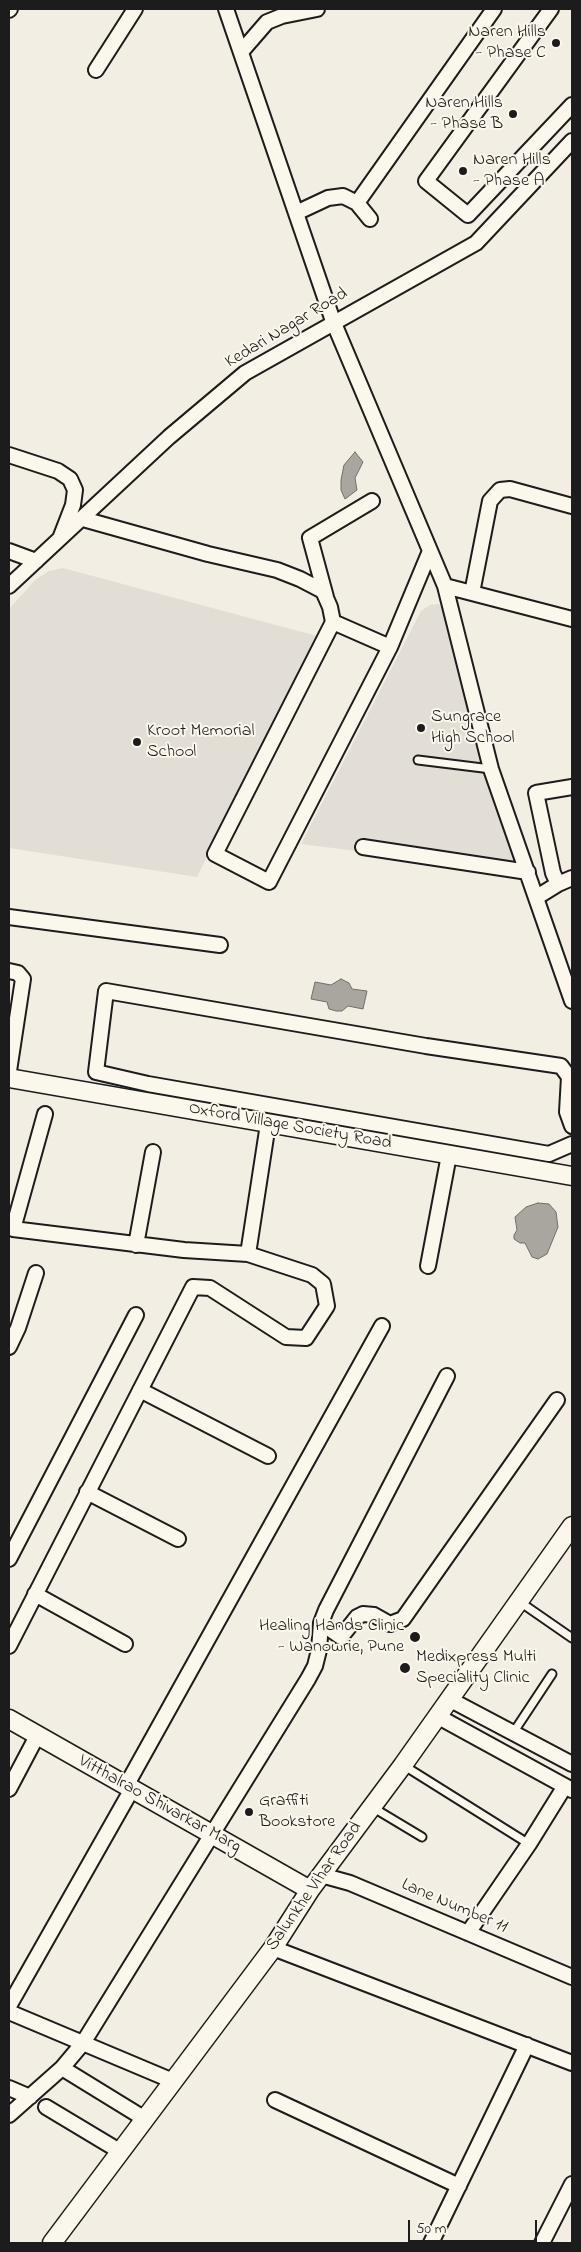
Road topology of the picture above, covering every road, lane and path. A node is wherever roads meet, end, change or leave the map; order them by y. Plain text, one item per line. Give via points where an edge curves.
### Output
1 (135, 9) edge
2 (226, 9) edge
3 (317, 9) edge
4 (494, 9) edge
5 (551, 9) edge
6 (241, 52) junction
7 (96, 70) dead end
8 (571, 109) edge
9 (572, 141) edge
10 (357, 203) junction
11 (296, 213) junction
12 (370, 219) dead end
13 (334, 321) junction
14 (9, 455) edge
15 (372, 501) dead end
16 (572, 506) edge
17 (83, 518) junction
18 (60, 539) junction
19 (9, 551) edge
20 (430, 551) junction
21 (36, 561) junction
22 (9, 586) edge
23 (445, 586) junction
24 (472, 593) junction
25 (327, 600) junction
26 (572, 620) edge
27 (333, 622) junction
28 (390, 647) junction
29 (418, 760) dead end
30 (491, 769) junction
31 (572, 787) edge
32 (363, 846) dead end
33 (528, 872) junction
34 (572, 878) edge
35 (558, 884) junction
36 (537, 897) junction
37 (9, 917) edge
38 (220, 944) dead end
39 (9, 971) edge
40 (572, 998) edge
41 (9, 1071) edge
42 (96, 1072) junction
43 (9, 1078) edge
44 (93, 1092) junction
45 (45, 1114) dead end
46 (268, 1124) junction
47 (572, 1126) edge
48 (572, 1144) edge
49 (152, 1152) dead end
50 (449, 1155) junction
51 (572, 1176) edge
52 (11, 1229) edge
53 (136, 1245) junction
54 (248, 1254) junction
55 (428, 1266) dead end
56 (36, 1273) dead end
57 (136, 1315) dead end
58 (382, 1326) dead end
59 (9, 1347) edge
60 (447, 1376) dead end
61 (140, 1390) junction
62 (557, 1400) dead end
63 (268, 1456) dead end
64 (88, 1492) junction
65 (572, 1526) edge
66 (178, 1539) dead end
67 (9, 1559) edge
68 (36, 1594) junction
69 (519, 1602) junction
70 (321, 1623) junction
71 (572, 1638) edge
72 (125, 1644) dead end
73 (9, 1646) edge
74 (552, 1674) dead end
75 (449, 1699) junction
76 (437, 1716) junction
77 (9, 1720) edge
78 (513, 1733) junction
79 (37, 1736) junction
80 (572, 1764) edge
81 (403, 1765) junction
82 (129, 1787) junction
83 (568, 1788) edge
84 (9, 1789) edge
85 (372, 1807) junction
86 (211, 1834) junction
87 (422, 1837) dead end
88 (529, 1844) junction
89 (321, 1875) junction
90 (310, 1890) junction
91 (468, 1933) junction
92 (273, 1948) junction
93 (572, 1977) edge
94 (9, 2006) edge
95 (9, 2012) edge
96 (84, 2043) junction
97 (527, 2045) junction
98 (572, 2063) edge
99 (62, 2068) junction
100 (174, 2081) junction
101 (9, 2088) edge
102 (30, 2097) junction
103 (274, 2100) dead end
104 (46, 2107) dead end
105 (9, 2115) edge
106 (145, 2119) junction
107 (120, 2152) junction
108 (572, 2184) edge
109 (459, 2186) junction
110 (52, 2243) edge
111 (432, 2243) edge
112 (542, 2243) edge

1 - 7 street
2 - 6 street
3 - 6 street via 268,22
4 - 10 street
5 - 8 street via 426,181 468,215
6 - 11 street
9 - 13 street, Kedari Nagar Road via 476,243
10 - 11 street via 346,197 334,196
10 - 12 street
11 - 13 street
13 - 17 street, Kedari Nagar Road via 245,372 169,437
13 - 20 street
14 - 18 street via 58,471 70,479 75,490 73,505
15 - 25 street via 310,538
16 - 24 street via 510,489 500,490 490,501
17 - 18 street, Kedari Nagar Road
17 - 25 street via 277,570 322,591
18 - 21 street, Kedari Nagar Road
19 - 21 street
20 - 23 street
20 - 28 street
21 - 22 street, Kedari Nagar Road
23 - 24 street
23 - 30 street
24 - 26 street
25 - 27 street
27 - 28 street
27 - 28 street via 215,854 269,882
29 - 30 lane
30 - 33 street
31 - 35 street via 536,793
32 - 33 street
33 - 36 street
34 - 35 street
35 - 36 street
36 - 40 street
37 - 38 street
39 - 41 street via 23,978
42 - 44 street
42 - 47 street via 106,990 426,1046 561,1066 569,1077 567,1112
42 - 48 street via 549,1154
43 - 44 street, Oxford Village Society Road
44 - 46 street, Oxford Village Society Road
45 - 52 street
46 - 50 street, Oxford Village Society Road
46 - 54 street
49 - 53 street
50 - 51 street, Oxford Village Society Road
50 - 55 street
52 - 53 street
53 - 54 street
54 - 61 street via 312,1275 323,1284 327,1306 306,1338 286,1337 210,1288 193,1287
56 - 59 street
57 - 67 street
58 - 82 street
60 - 70 street
61 - 63 street
61 - 64 street
62 - 70 street via 403,1619 390,1624 374,1615 363,1614 341,1637
64 - 66 street
64 - 68 street
65 - 69 street, Salunkhe Vihar Road
68 - 72 street
68 - 73 street
69 - 71 lane
69 - 75 street, Salunkhe Vihar Road
70 - 86 street via 315,1666
74 - 78 lane
75 - 76 street, Salunkhe Vihar Road
75 - 78 street
76 - 81 street, Salunkhe Vihar Road
76 - 83 street
77 - 79 street, Vitthalrao Shivarkar Marg
78 - 80 street
79 - 82 street, Vitthalrao Shivarkar Marg
79 - 84 street
81 - 85 street, Salunkhe Vihar Road
81 - 88 lane
82 - 86 street, Vitthalrao Shivarkar Marg
82 - 94 street
83 - 88 street
85 - 87 lane
85 - 89 street, Salunkhe Vihar Road
86 - 90 street, Vitthalrao Shivarkar Marg
86 - 96 street
88 - 91 street
89 - 90 street, Salunkhe Vihar Road
89 - 91 street, Lane Number 11 via 350,1883
90 - 92 street, Salunkhe Vihar Road
91 - 93 street, Lane Number 11
92 - 97 street
92 - 100 street, Salunkhe Vihar Road
95 - 96 street
96 - 99 street
96 - 100 street
97 - 98 street
97 - 109 street
99 - 102 street
99 - 106 street
100 - 106 street, Salunkhe Vihar Road
101 - 102 street
102 - 105 street
103 - 109 street
104 - 107 street
106 - 107 street, Salunkhe Vihar Road
107 - 110 street, Salunkhe Vihar Road
108 - 112 street
109 - 111 street

